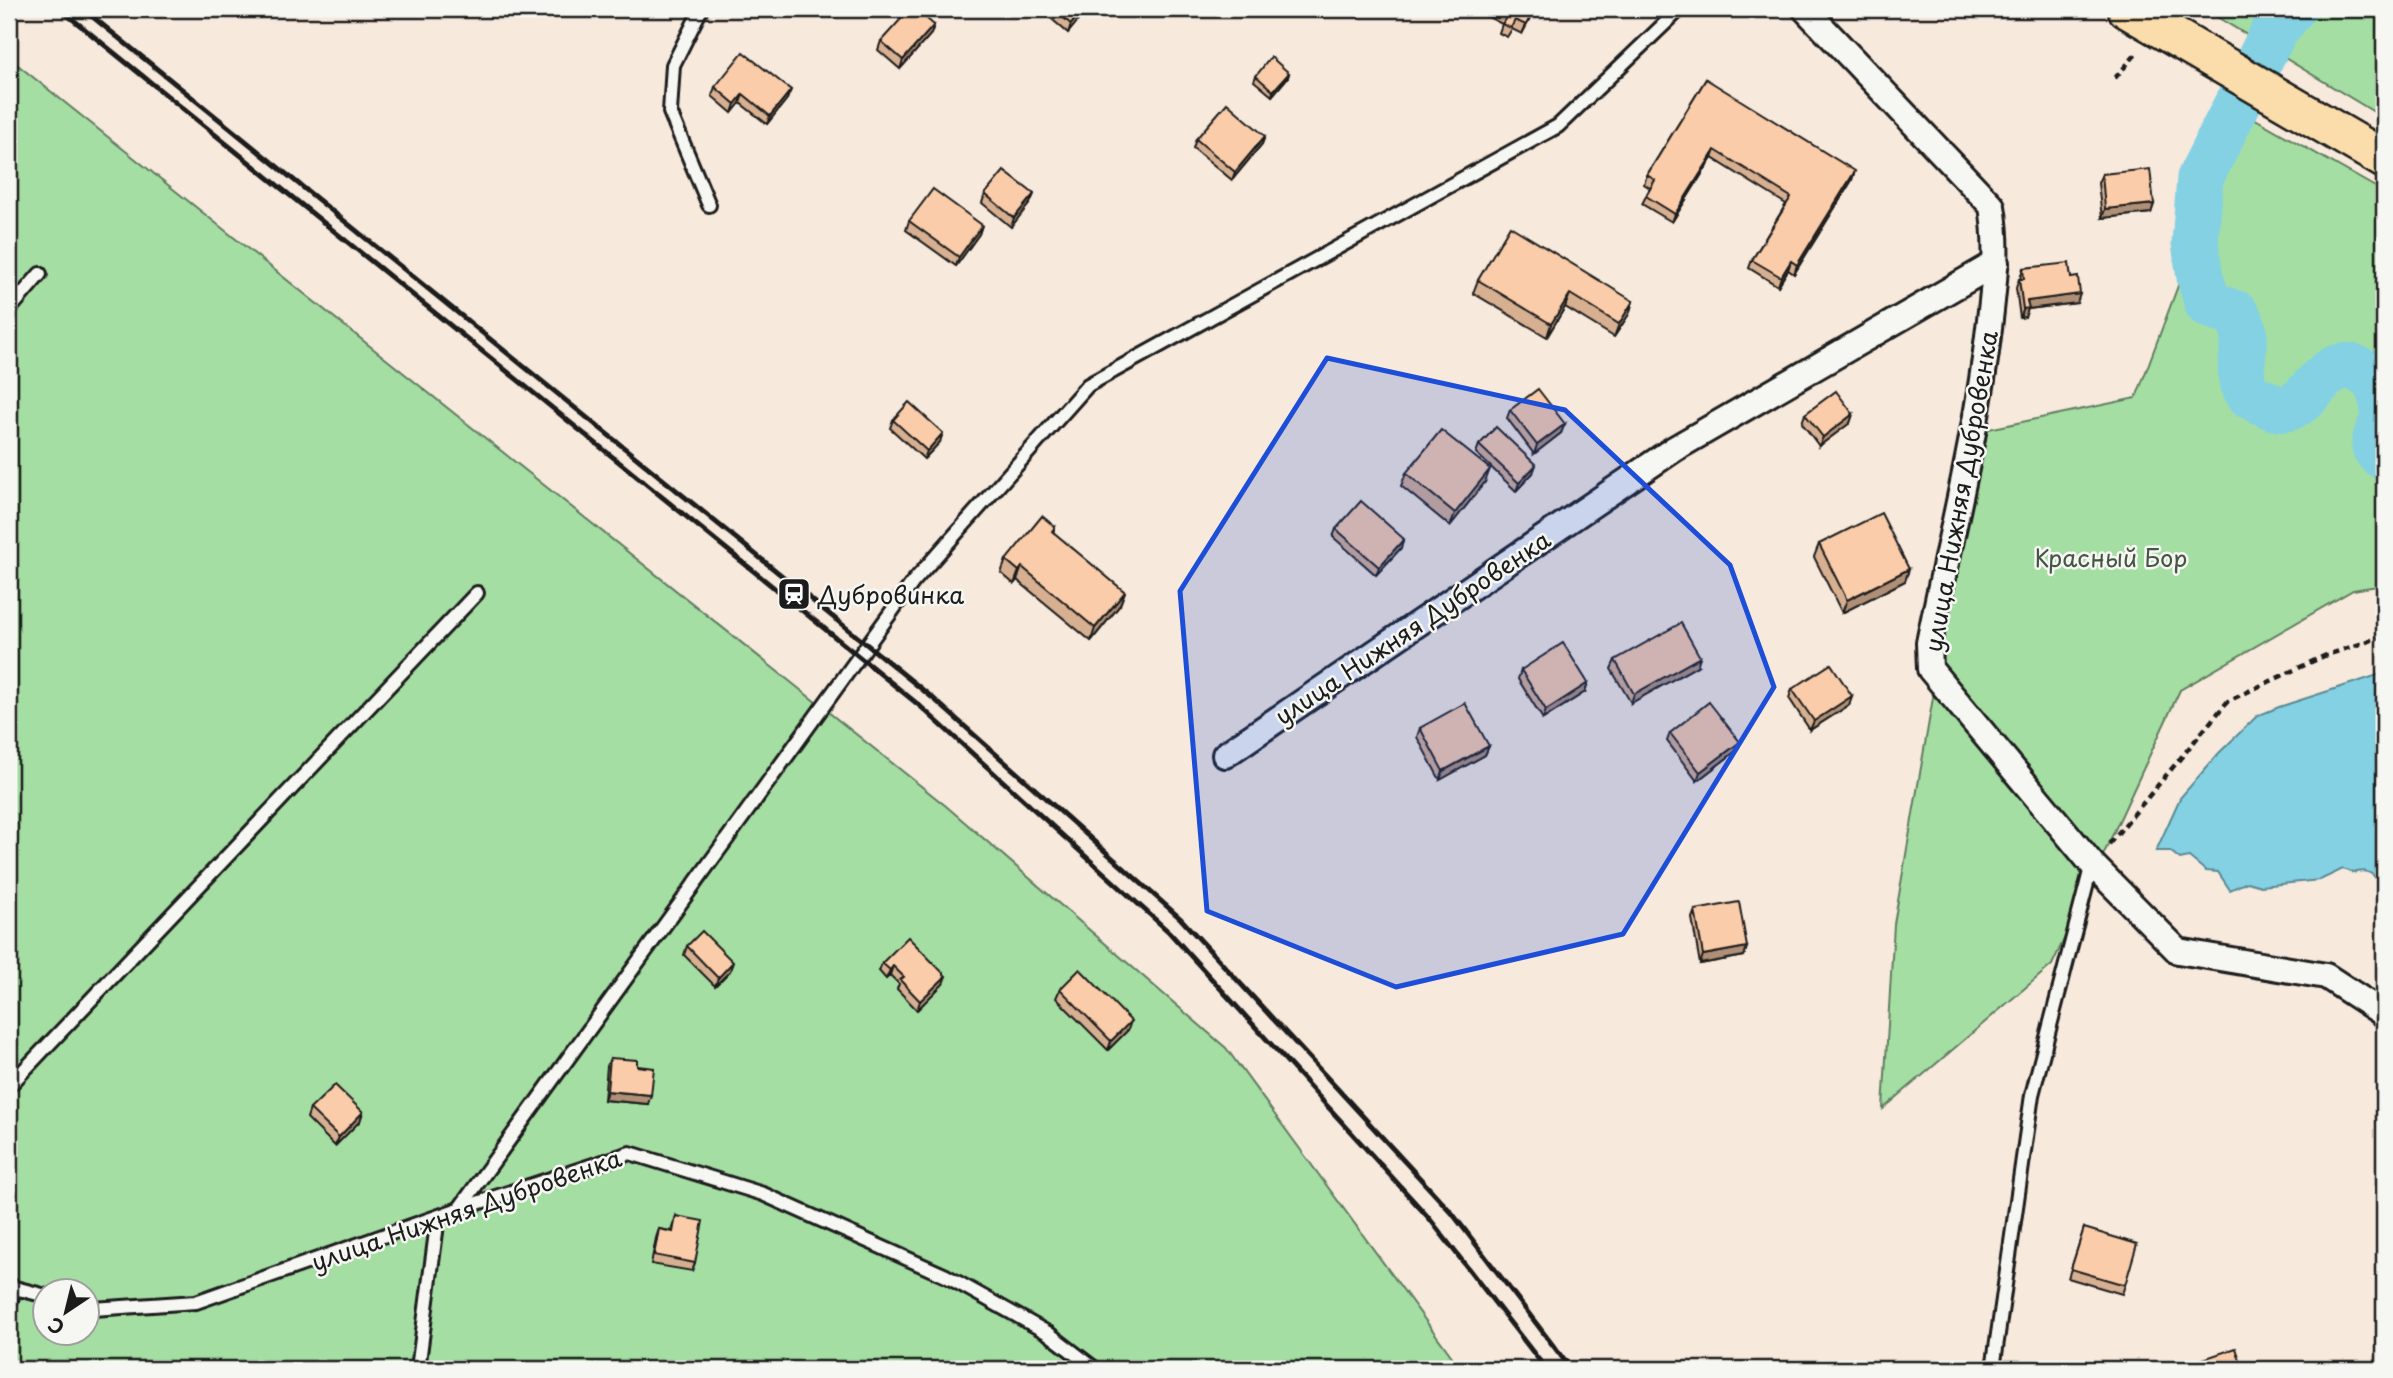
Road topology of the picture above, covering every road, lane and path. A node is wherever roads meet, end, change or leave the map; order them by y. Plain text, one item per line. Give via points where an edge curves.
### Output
1 (701, 9) edge
2 (1680, 9) edge
3 (1805, 9) edge
4 (2129, 10) edge
5 (2137, 53) dead end
6 (2115, 78) dead end
7 (2384, 159) edge
8 (709, 205) dead end
9 (1996, 263) junction
10 (40, 274) dead end
11 (9, 310) edge
12 (477, 593) dead end
13 (2384, 636) edge
14 (1225, 755) dead end
15 (2092, 864) junction
16 (2384, 1014) edge
17 (9, 1086) edge
18 (459, 1209) junction
19 (438, 1216) junction
20 (12, 1286) edge
21 (32, 1292) edge
22 (9, 1305) edge
23 (102, 1308) edge
24 (418, 1369) edge
25 (1095, 1369) edge
26 (1993, 1369) edge

1 - 8 lane via 673,65 670,112
2 - 18 lane via 1558,126 1088,385 913,582
3 - 9 street, улица Нижняя Дубровенка via 1992,206
4 - 7 main road
5 - 6 path
9 - 14 street, улица Нижняя Дубровенка via 1674,449
9 - 15 street, улица Нижняя Дубровенка via 1982,388 1928,643 1930,669
10 - 11 lane
12 - 17 lane
13 - 15 path via 2324,656 2228,701
15 - 16 street, улица Нижняя Дубровенка via 2178,951 2326,976
15 - 26 lane via 2032,1095
18 - 19 lane, улица Нижняя Дубровенка
18 - 25 lane, улица Нижняя Дубровенка via 630,1153 763,1194 946,1276 1048,1333
19 - 23 lane, улица Нижняя Дубровенка via 196,1303
19 - 24 lane
20 - 21 lane
20 - 22 lane

